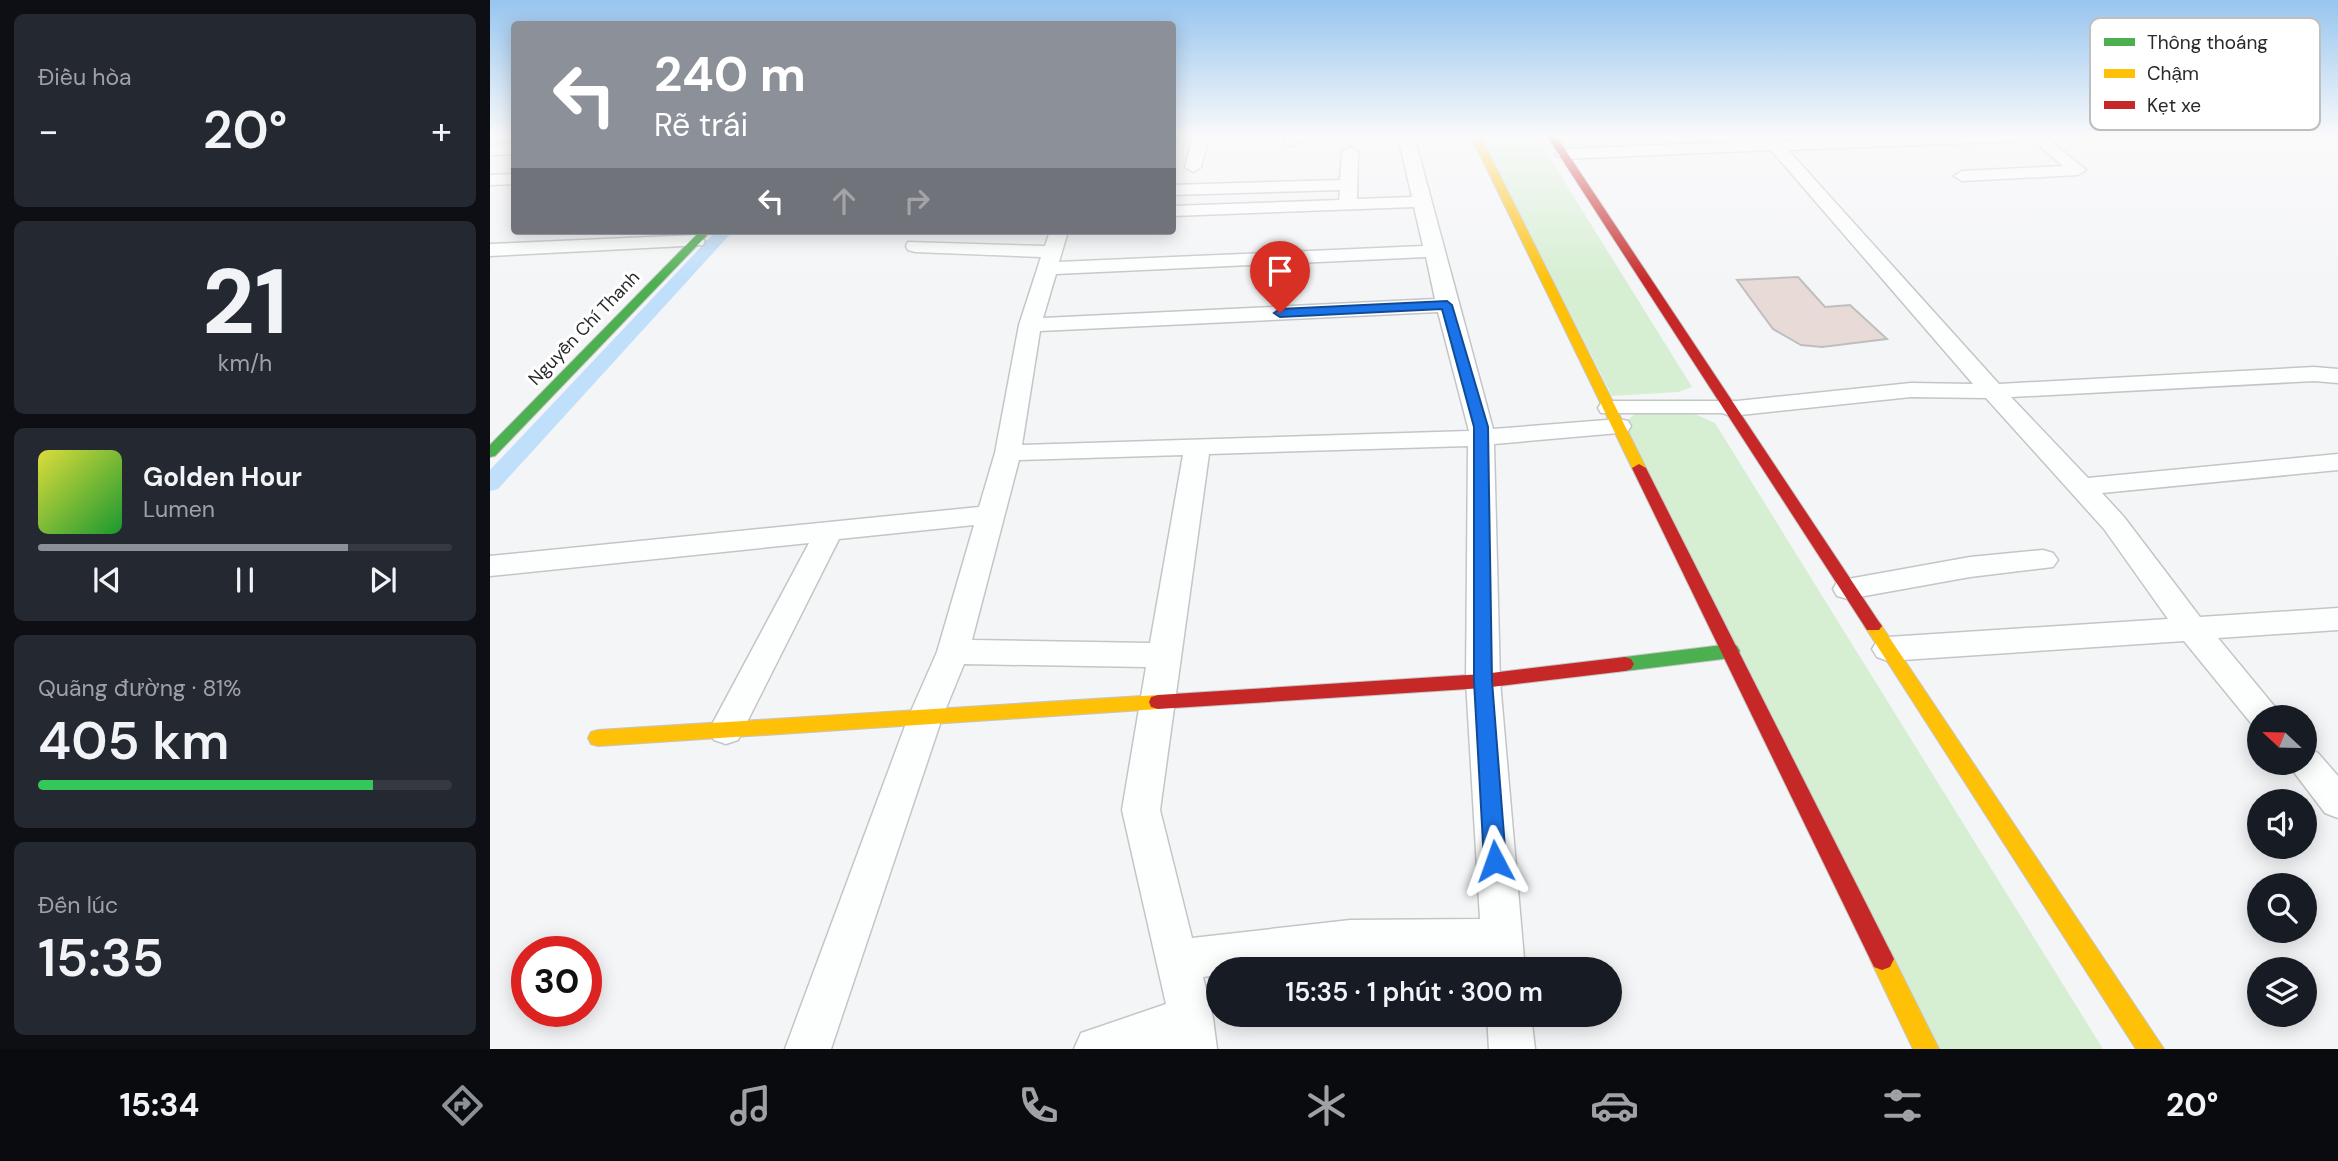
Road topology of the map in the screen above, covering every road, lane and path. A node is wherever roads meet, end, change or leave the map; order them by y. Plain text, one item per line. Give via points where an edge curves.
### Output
1 (1347, 185) joint
2 (1416, 185) edge
3 (1499, 185) edge
4 (1583, 185) edge
5 (1810, 185) edge
6 (1176, 190) edge
7 (1420, 202) junction
8 (1348, 204) junction
9 (1176, 211) edge
10 (701, 236) edge
11 (915, 246) dead end
12 (490, 250) edge
13 (1052, 251) edge
14 (1433, 251) junction
15 (1447, 305) junction
16 (1030, 325) junction
17 (2338, 376) edge
18 (1995, 391) junction
19 (1729, 407) junction
20 (1614, 417) junction
21 (1480, 438) junction
22 (1197, 449) junction
23 (490, 453) edge
24 (1008, 453) junction
25 (2338, 462) edge
26 (2082, 487) junction
27 (989, 514) junction
28 (828, 533) junction
29 (2043, 560) dead end
30 (490, 566) edge
31 (1848, 589) junction
32 (2338, 619) edge
33 (2194, 631) junction
34 (1888, 649) junction
35 (1731, 651) junction
36 (953, 652) junction
37 (1164, 658) junction
38 (1483, 681) junction
39 (1158, 702) junction
40 (2256, 705) edge
41 (925, 718) junction
42 (726, 730) junction
43 (598, 738) dead end
44 (2315, 775) edge
45 (2337, 801) edge
46 (1502, 954) edge
47 (1177, 960) junction
48 (1509, 1027) edge
49 (1192, 1033) edge
50 (808, 1049) edge
51 (1097, 1049) edge
52 (1512, 1049) edge
53 (1926, 1049) edge
54 (2151, 1049) edge

1 - 6 street
1 - 8 street
2 - 7 street
3 - 20 street
4 - 19 street
5 - 18 street
7 - 8 street
7 - 14 street
8 - 9 street
10 - 12 street
10 - 23 street, Nguyễn Chí Thanh
11 - 13 street
13 - 14 street
13 - 16 street
14 - 15 street
15 - 16 street
15 - 21 street via 1481,427
16 - 24 street
17 - 18 street
18 - 19 street via 1911,390
18 - 26 street
19 - 20 street
19 - 31 street
20 - 21 street
20 - 35 street
21 - 22 street
21 - 38 street
22 - 24 street
22 - 37 street
24 - 27 street
25 - 26 street
26 - 33 street
27 - 28 street
27 - 36 street
28 - 30 street
28 - 42 street
29 - 31 street via 1970,567
31 - 34 street
32 - 33 street
33 - 34 street
33 - 40 street
34 - 54 street
35 - 38 street
35 - 53 street
36 - 37 street
36 - 41 street
37 - 39 street
38 - 39 street
38 - 46 street
39 - 41 street
39 - 47 street via 1141,810
41 - 42 street
41 - 50 street
42 - 43 street
44 - 45 street
46 - 47 street via 1350,940
47 - 49 street
48 - 52 street
49 - 51 street

